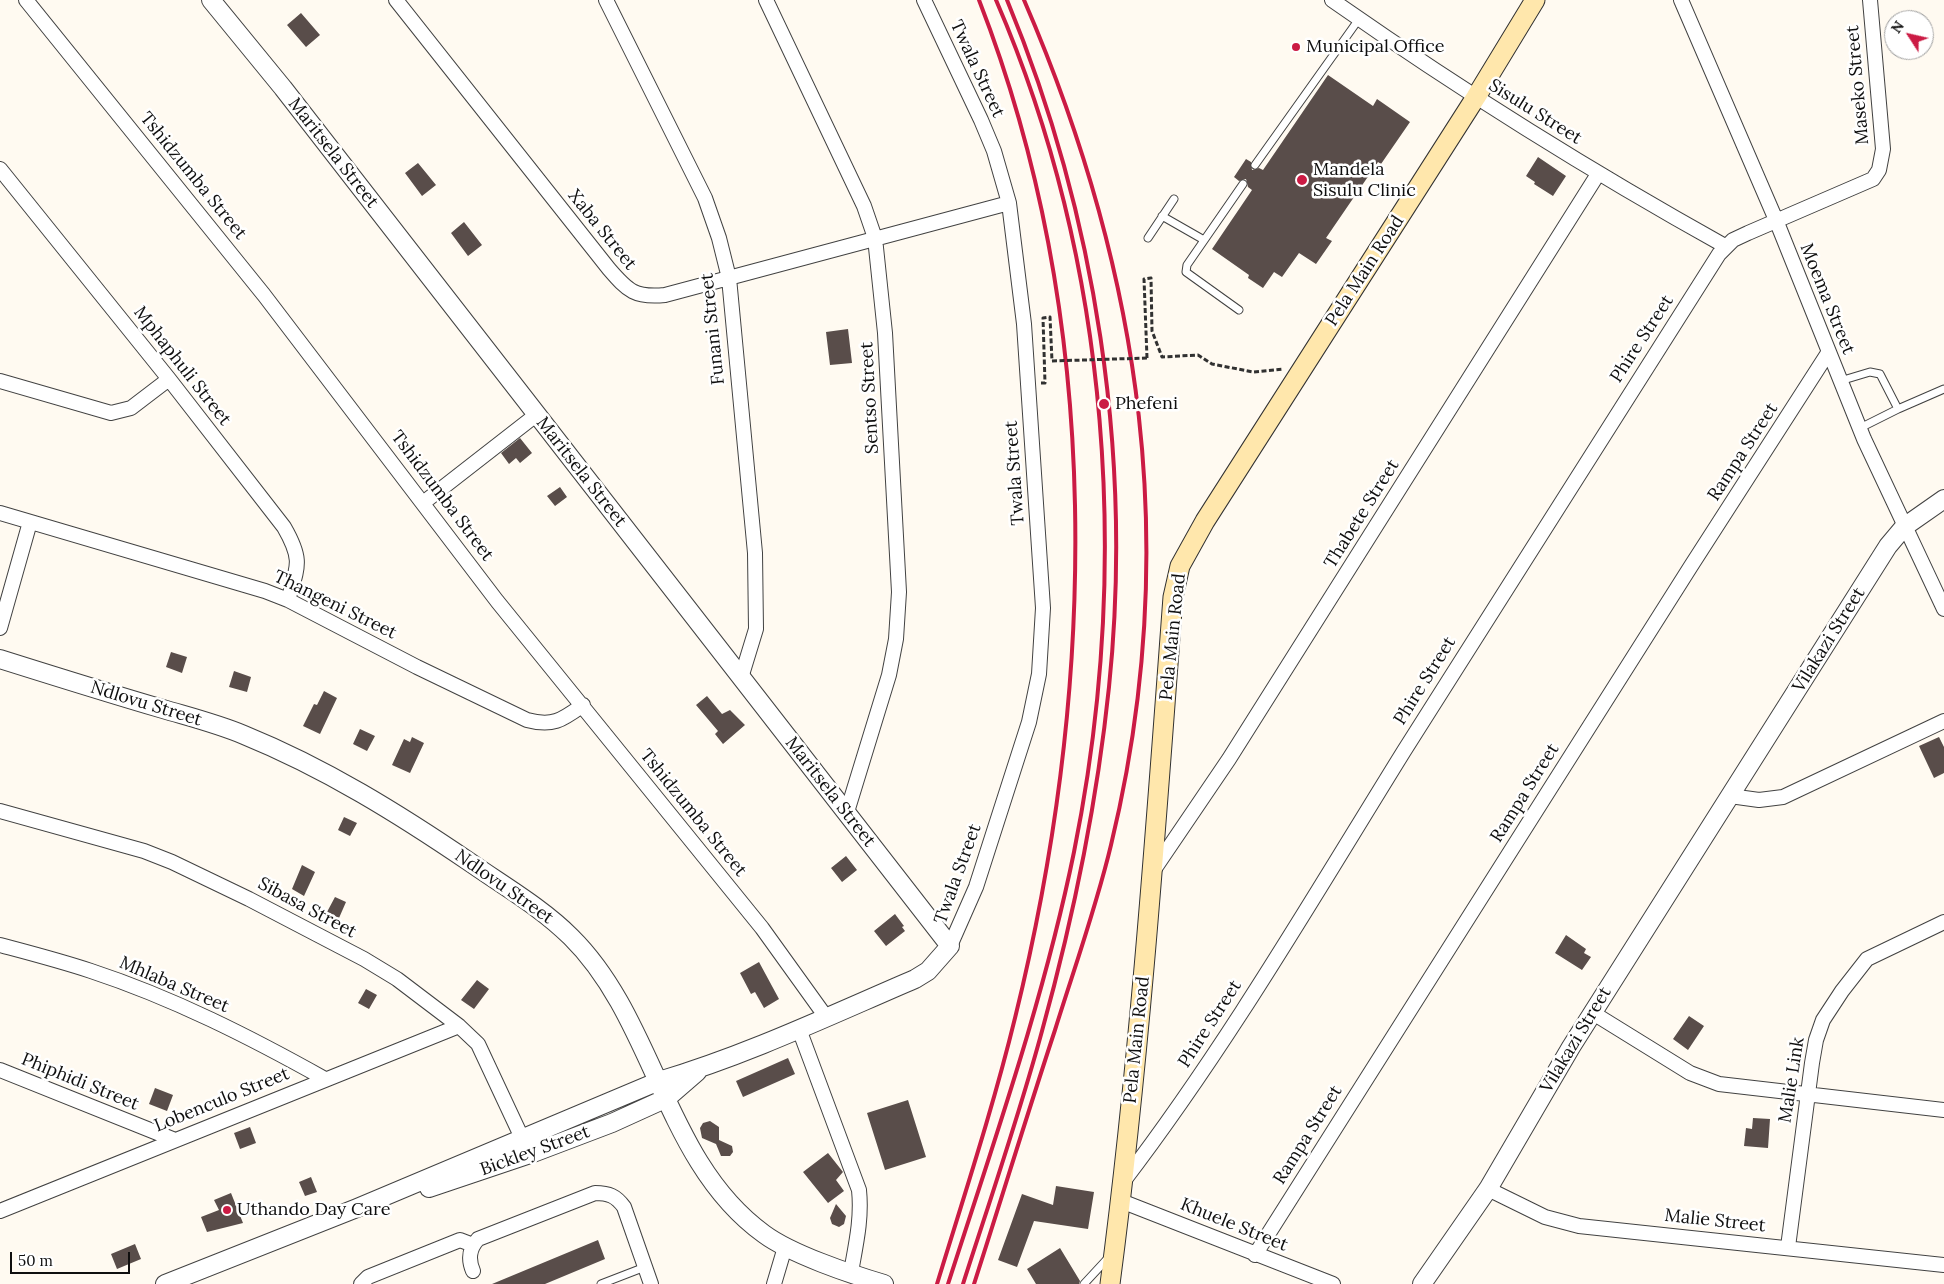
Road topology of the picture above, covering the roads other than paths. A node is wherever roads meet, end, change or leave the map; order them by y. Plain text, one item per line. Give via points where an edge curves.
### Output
1 (26, 0) edge
2 (210, 0) edge
3 (396, 0) edge
4 (606, 0) edge
5 (766, 0) edge
6 (924, 0) edge
7 (1332, 0) edge
8 (1535, 0) edge
9 (1681, 0) edge
10 (1870, 0) edge
11 (1359, 19) junction
12 (1476, 98) junction
13 (1255, 165) dead end
14 (0, 169) edge
15 (1598, 174) junction
16 (1243, 184) dead end
17 (1174, 199) dead end
18 (1009, 202) junction
19 (1162, 216) junction
20 (1776, 220) junction
21 (875, 238) junction
22 (1148, 238) dead end
23 (1204, 240) junction
24 (1725, 246) junction
25 (729, 278) junction
26 (1239, 310) dead end
27 (1828, 353) junction
28 (169, 379) junction
29 (0, 381) edge
30 (1840, 381) junction
31 (1944, 389) edge
32 (1898, 409) junction
33 (536, 415) junction
34 (1860, 428) junction
35 (1944, 499) edge
36 (423, 502) junction
37 (0, 513) edge
38 (30, 522) junction
39 (1904, 527) junction
40 (288, 600) junction
41 (1944, 609) edge
42 (0, 628) edge
43 (0, 659) edge
44 (741, 678) junction
45 (583, 704) junction
46 (1944, 720) edge
47 (1730, 796) junction
48 (0, 811) edge
49 (847, 812) junction
50 (1154, 871) junction
51 (1944, 922) edge
52 (0, 944) edge
53 (950, 946) junction
54 (1593, 1013) junction
55 (826, 1016) junction
56 (459, 1026) junction
57 (798, 1029) junction
58 (702, 1068) junction
59 (0, 1070) edge
60 (325, 1079) junction
61 (659, 1081) junction
62 (1808, 1092) junction
63 (667, 1098) junction
64 (1944, 1110) edge
65 (522, 1138) junction
66 (175, 1140) junction
67 (1488, 1189) junction
68 (1122, 1192) junction
69 (357, 1208) junction
70 (0, 1212) edge
71 (473, 1245) junction
72 (785, 1247) junction
73 (1788, 1247) junction
74 (1114, 1250) junction
75 (1255, 1255) junction
76 (1944, 1265) edge
77 (645, 1267) junction
78 (473, 1271) dead end
79 (851, 1272) junction
80 (877, 1282) edge
81 (165, 1284) edge
82 (361, 1284) edge
83 (601, 1284) edge
84 (651, 1284) edge
85 (774, 1284) edge
86 (1084, 1284) edge
87 (1110, 1284) edge
88 (1333, 1284) edge
89 (1422, 1284) edge

1 - 36 street, Tshidzumba Street via 173,181
2 - 33 street, Maritsela Street via 283,88
3 - 25 street, Xaba Street via 624,287 648,297
4 - 25 street, Funani Street via 705,198
5 - 21 street, Sentso Street via 864,206
6 - 18 street, Twala Street via 981,120
7 - 11 street, Sisulu Street
8 - 12 main road, Pela Main Road
9 - 20 street, Moema Street
10 - 20 street, Maseko Street via 1883,150 1879,170 1873,180
11 - 12 street, Sisulu Street
11 - 13 lane
12 - 15 street, Sisulu Street
12 - 50 main road, Pela Main Road via 1205,521 1180,566 1173,597
14 - 28 street, Mphaphuli Street
15 - 24 street, Sisulu Street
15 - 50 street, Thabete Street via 1229,759
16 - 23 lane
17 - 19 lane
18 - 21 street, Xaba Street
18 - 53 street, Twala Street via 1024,324 1042,584 1041,646 1030,722 976,886
19 - 22 lane
19 - 23 lane
20 - 24 street
20 - 27 street, Moema Street
21 - 25 street, Xaba Street
21 - 49 street, Sentso Street via 885,334 898,592 896,638 889,675
23 - 26 lane via 1186,265 1186,272
24 - 68 street, Phire Street via 1244,1007
25 - 44 street, Funani Street via 755,553 756,629
27 - 30 street, Moema Street
27 - 75 street, Rampa Street
28 - 29 street via 130,408 111,413
28 - 40 street, Mphaphuli Street via 296,549 298,561
30 - 32 lane via 1875,372 1880,374
30 - 34 street, Moema Street
31 - 32 lane
32 - 34 lane
33 - 36 street
33 - 44 street, Maritsela Street
34 - 39 street, Moema Street
35 - 39 street, Vilakazi Street
36 - 45 street, Tshidzumba Street via 497,600
37 - 38 street, Thangeni Street
38 - 40 street, Thangeni Street
38 - 42 street
39 - 41 street, Moema Street
39 - 47 street, Vilakazi Street via 1888,546
40 - 45 street, Thangeni Street via 527,720 554,723
43 - 61 street, Ndlovu Street via 241,733 322,771 387,808 555,921 586,951 627,1015
44 - 49 street, Maritsela Street
45 - 55 street, Tshidzumba Street via 762,928
46 - 47 street via 1782,797 1759,800
47 - 54 street, Vilakazi Street
48 - 56 street, Sibasa Street via 144,851 204,876 364,959 397,979
49 - 53 street, Maritsela Street
50 - 68 main road, Pela Main Road
51 - 62 street, Malie Link via 1878,952 1859,968 1823,1020 1816,1040
52 - 60 street, Mhlaba Street via 151,994 262,1043
53 - 55 street, Bickley Street via 928,971 915,979
54 - 62 street via 1702,1079 1719,1084
54 - 67 street, Vilakazi Street
55 - 57 street, Bickley Street
56 - 60 street, Lobenculo Street
56 - 65 street, Sibasa Street via 478,1044
57 - 58 street, Bickley Street
57 - 79 street via 859,1190 861,1205
58 - 61 street, Bickley Street
58 - 63 street, Bickley Street
59 - 66 street, Phiphidi Street
60 - 66 street, Lobenculo Street
61 - 63 street, Ndlovu Street
61 - 65 street, Bickley Street
62 - 64 street
62 - 73 street, Malie Link
63 - 69 street, Bickley Street via 542,1150
63 - 72 street, Ndlovu Street via 701,1165 720,1194 763,1234
65 - 69 street, Bickley Street
66 - 70 street, Lobenculo Street
67 - 73 street, Malie Street via 1545,1217 1580,1226
67 - 89 street, Vilakazi Street
68 - 74 main road, Pela Main Road
68 - 75 street, Khuele Street
69 - 81 street, Bickley Street
71 - 77 street via 484,1236 586,1196 606,1193 617,1198 624,1207
71 - 78 street via 470,1263
71 - 82 street via 460,1240 368,1277
72 - 79 street, Ndlovu Street
72 - 85 street
73 - 76 street, Malie Street
74 - 86 lane
74 - 87 main road, Pela Main Road
75 - 88 street, Khuele Street
77 - 83 lane
77 - 84 street
79 - 80 street, Ndlovu Street

